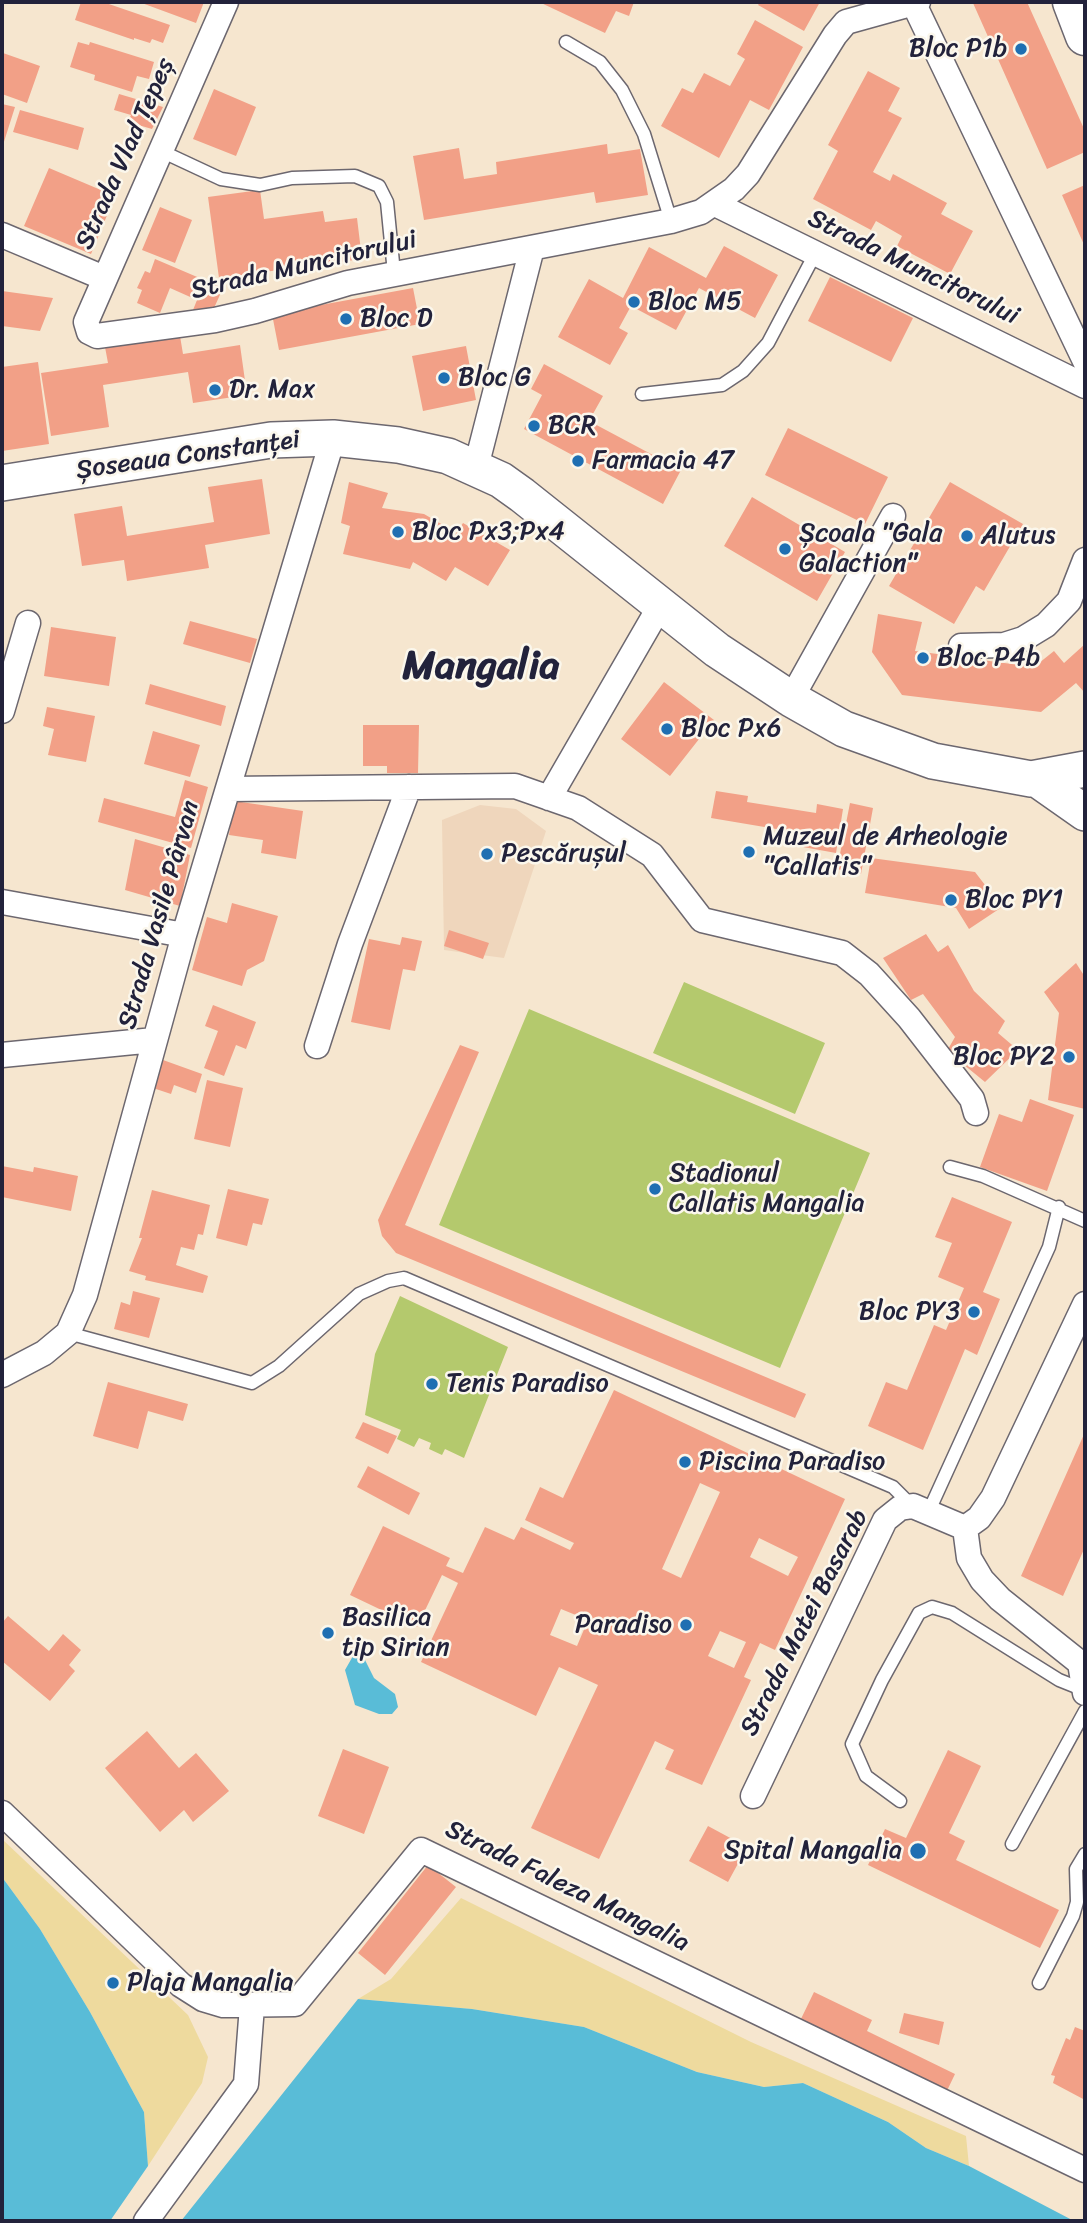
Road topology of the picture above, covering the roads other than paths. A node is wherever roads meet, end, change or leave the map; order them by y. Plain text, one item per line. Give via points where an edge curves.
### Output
1 (226, 2) edge
2 (915, 2) edge
3 (1072, 2) edge
4 (1085, 36) edge
5 (566, 42) dead end
6 (161, 151) junction
7 (715, 204) junction
8 (671, 221) junction
9 (2, 235) edge
10 (532, 248) junction
11 (815, 254) junction
12 (394, 273) junction
13 (104, 278) junction
14 (89, 332) joint
15 (1085, 361) edge
16 (1085, 386) edge
17 (642, 394) dead end
18 (333, 438) junction
19 (476, 467) junction
20 (2, 483) edge
21 (893, 516) dead end
22 (1085, 560) edge
23 (660, 606) junction
24 (28, 624) dead end
25 (961, 646) dead end
26 (5, 686) edge
27 (791, 699) junction
28 (2, 711) edge
29 (1085, 769) edge
30 (1038, 780) junction
31 (409, 787) junction
32 (228, 789) junction
33 (549, 798) junction
34 (1085, 813) edge
35 (2, 902) edge
36 (184, 934) junction
37 (154, 1040) junction
38 (317, 1046) dead end
39 (2, 1055) edge
40 (976, 1113) dead end
41 (950, 1167) dead end
42 (1059, 1207) junction
43 (1085, 1221) edge
44 (1085, 1304) edge
45 (68, 1334) junction
46 (2, 1376) edge
47 (921, 1509) junction
48 (965, 1528) junction
49 (1085, 1698) edge
50 (753, 1796) dead end
51 (900, 1801) dead end
52 (2, 1813) edge
53 (1012, 1844) dead end
54 (1085, 1854) edge
55 (1039, 1983) dead end
56 (252, 2006) junction
57 (1085, 2170) edge
58 (146, 2221) edge

1 - 6 street, Strada Vlad Țepeș
2 - 7 street, Strada Muncitorului via 846,22 748,174
2 - 15 street
3 - 4 main road
5 - 8 lane via 600,62 622,90 644,134
6 - 12 lane via 221,179 260,185 292,178 355,176 379,186 387,202
6 - 13 street, Strada Vlad Țepeș
7 - 8 street, Strada Muncitorului
7 - 11 street, Strada Muncitorului
8 - 10 street, Strada Muncitorului
9 - 13 street
10 - 12 street, Strada Muncitorului
10 - 19 street
11 - 16 street, Strada Muncitorului
11 - 17 lane via 768,343 743,371 722,385
12 - 14 street, Strada Muncitorului via 215,320 113,335
13 - 14 street, Strada Vlad Țepeș via 86,322
18 - 19 main road, Șoseaua Constanței via 398,445
18 - 20 main road, Șoseaua Constanței via 271,440
18 - 32 street, Strada Vasile Pârvan
19 - 23 main road, Șoseaua Constanței via 522,495
21 - 27 street
22 - 25 street via 1069,601 1046,625 1004,645
23 - 27 main road, Șoseaua Constanței
23 - 33 street
24 - 26 street
26 - 28 street
27 - 30 main road, Șoseaua Constanței via 886,746 933,761
29 - 30 main road, Șoseaua Constanței
30 - 34 main road, Șoseaua Constanței
31 - 32 street
31 - 33 street via 515,786
31 - 38 street
32 - 36 street, Strada Vasile Pârvan
33 - 40 street via 578,808 652,855 702,920 842,953 869,974 909,1018 972,1099
35 - 36 street
36 - 37 street, Strada Vasile Pârvan
37 - 39 street
37 - 45 street, Strada Vasile Pârvan via 85,1295
41 - 42 lane
42 - 43 lane
42 - 47 lane via 1049,1247
44 - 48 street via 993,1498
45 - 46 street, Strada Vasile Pârvan
45 - 47 lane via 252,1383 279,1366 359,1294 404,1278 893,1487
47 - 48 street
47 - 50 street, Strada Matei Basarab via 900,1508 885,1520
48 - 49 street via 969,1558 982,1580 1080,1663
49 - 51 lane via 952,1613 932,1607 919,1613 852,1744 866,1776
49 - 53 lane
52 - 56 street, Strada Faleza Mangalia via 181,1985 223,2005
54 - 55 lane via 1076,1869 1073,1916
56 - 57 street, Strada Faleza Mangalia via 295,2004 421,1850
56 - 58 street via 246,2084

